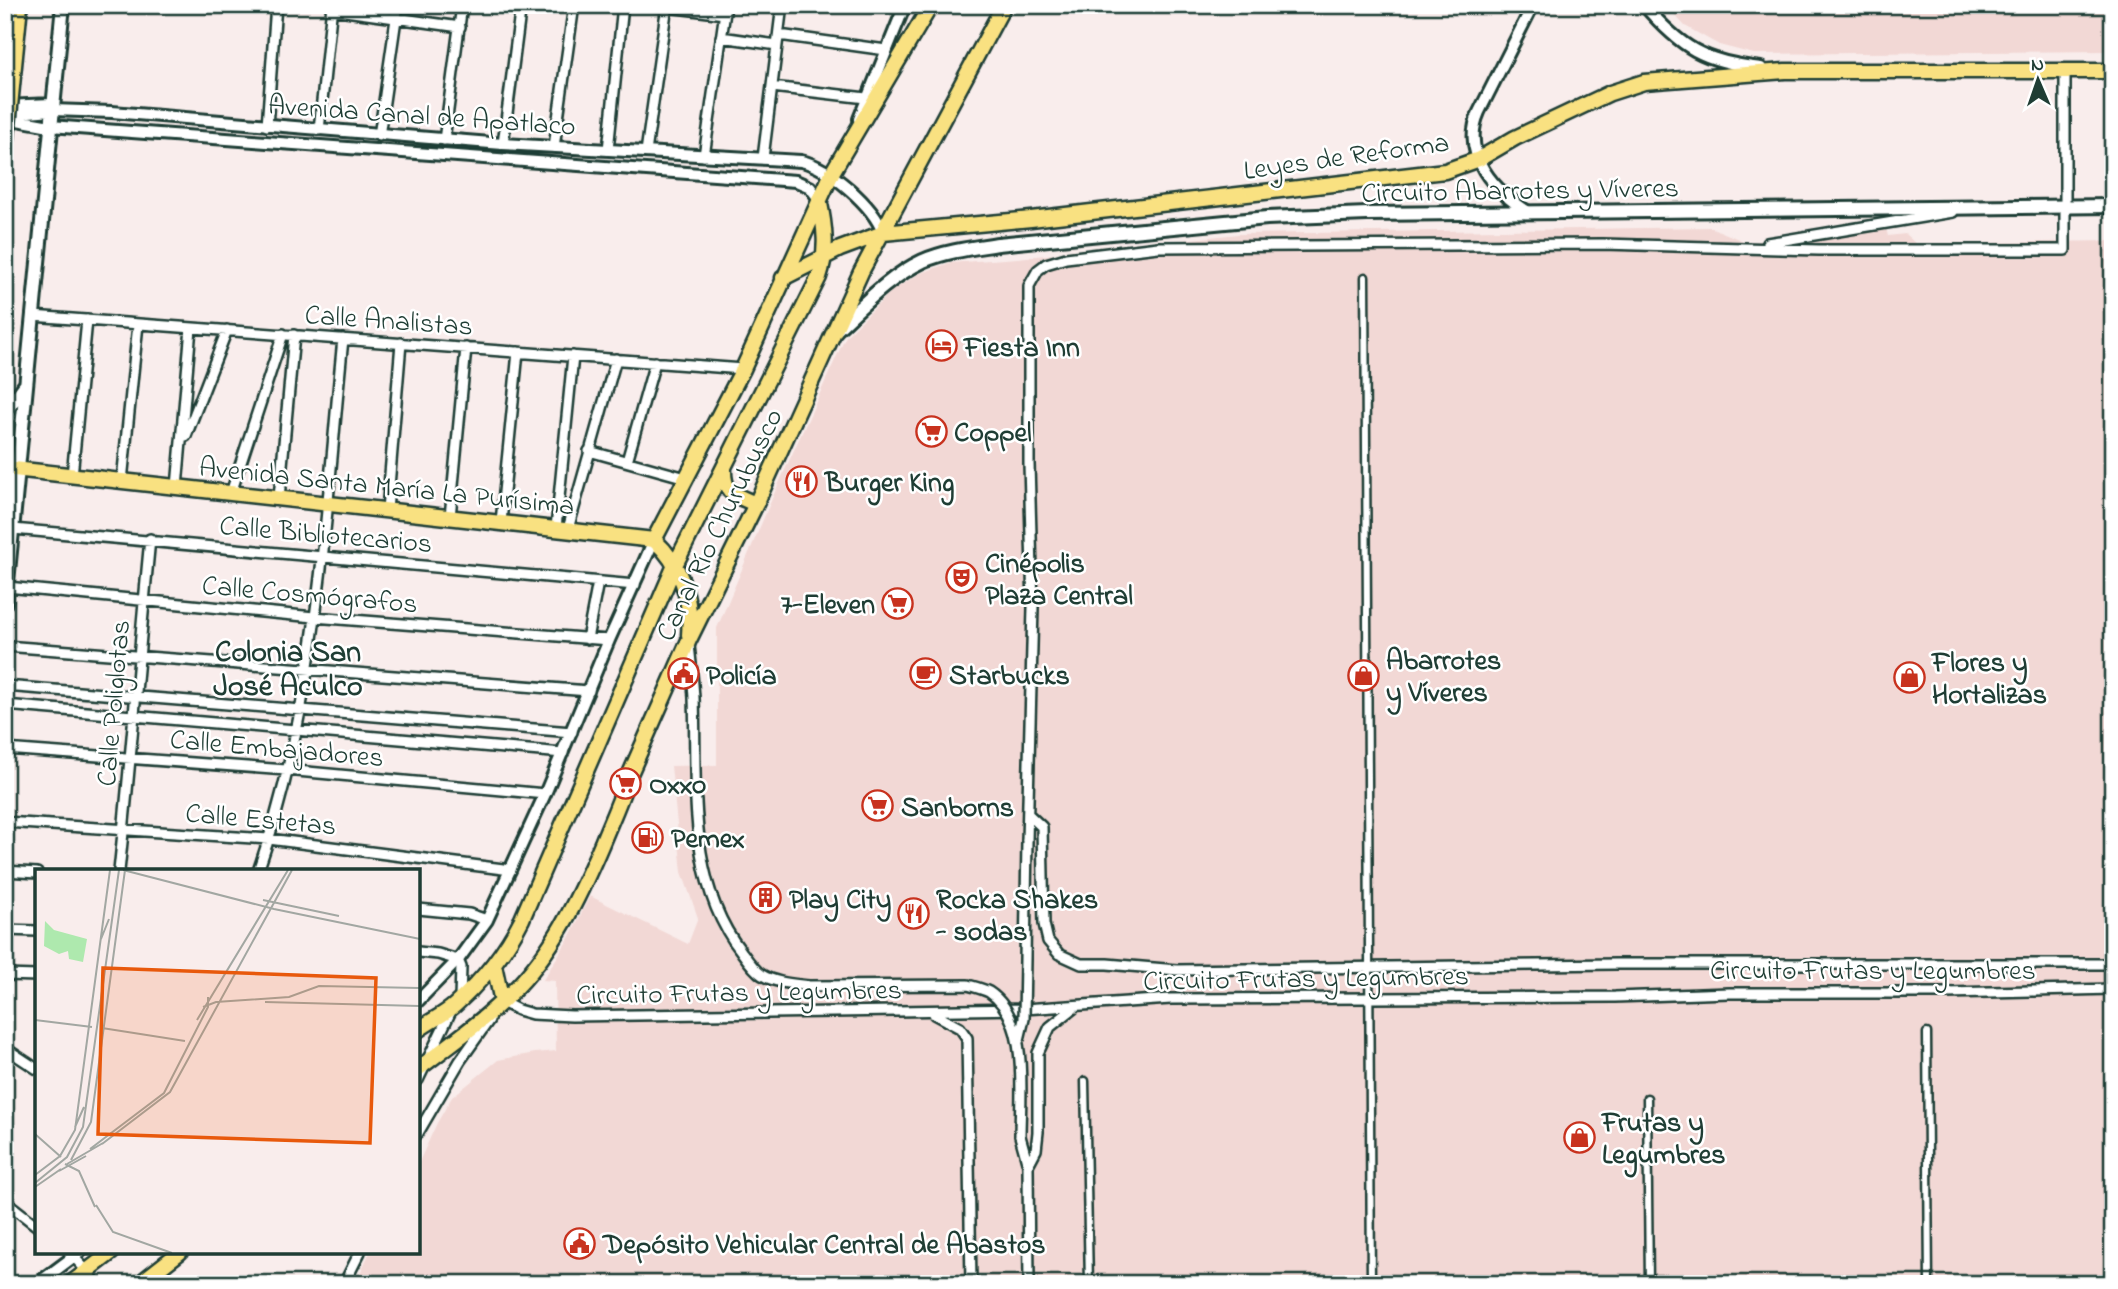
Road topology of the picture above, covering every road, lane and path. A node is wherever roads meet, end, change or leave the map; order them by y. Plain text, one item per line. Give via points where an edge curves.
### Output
1 (19, 5) edge
2 (62, 5) edge
3 (276, 5) edge
4 (398, 5) edge
5 (462, 5) edge
6 (521, 5) edge
7 (574, 5) edge
8 (623, 5) edge
9 (651, 5) edge
10 (782, 5) edge
11 (905, 5) edge
12 (931, 5) edge
13 (1004, 5) edge
14 (1533, 5) edge
15 (1644, 5) edge
16 (666, 6) edge
17 (331, 7) edge
18 (725, 10) edge
19 (396, 19) junction
20 (460, 27) junction
21 (779, 35) junction
22 (721, 37) junction
23 (777, 45) junction
24 (886, 50) junction
25 (1785, 71) junction
26 (2065, 71) junction
27 (2113, 71) edge
28 (772, 87) junction
29 (866, 98) junction
30 (5, 107) edge
31 (52, 108) junction
32 (5, 116) edge
33 (50, 126) junction
34 (267, 126) junction
35 (319, 130) junction
36 (379, 136) junction
37 (444, 140) junction
38 (851, 141) junction
39 (503, 144) junction
40 (5, 147) edge
41 (554, 147) junction
42 (608, 150) junction
43 (646, 152) junction
44 (675, 154) junction
45 (704, 156) junction
46 (763, 158) junction
47 (1479, 159) junction
48 (672, 173) junction
49 (831, 175) junction
50 (819, 199) junction
51 (2064, 206) junction
52 (2113, 206) edge
53 (1984, 207) junction
54 (1530, 213) junction
55 (883, 233) junction
56 (1748, 246) junction
57 (825, 256) junction
58 (1365, 277) dead end
59 (783, 278) junction
60 (32, 316) junction
61 (87, 320) junction
62 (138, 324) junction
63 (191, 328) junction
64 (227, 330) junction
65 (283, 334) junction
66 (831, 334) junction
67 (294, 335) junction
68 (343, 339) junction
69 (401, 343) junction
70 (466, 348) junction
71 (518, 352) junction
72 (573, 356) junction
73 (615, 359) junction
74 (655, 362) junction
75 (743, 369) junction
76 (26, 384) junction
77 (5, 412) edge
78 (182, 447) junction
79 (589, 451) junction
80 (627, 461) junction
81 (725, 464) junction
82 (12, 468) edge
83 (72, 476) junction
84 (686, 478) junction
85 (122, 481) junction
86 (177, 487) junction
87 (231, 493) junction
88 (279, 498) junction
89 (327, 503) junction
90 (755, 504) junction
91 (387, 510) junction
92 (450, 517) junction
93 (501, 522) junction
94 (13, 528) junction
95 (562, 529) junction
96 (150, 539) junction
97 (654, 540) junction
98 (322, 556) junction
99 (675, 565) junction
100 (598, 582) junction
101 (635, 585) junction
102 (7, 587) edge
103 (144, 601) junction
104 (5, 604) edge
105 (314, 617) junction
106 (587, 639) junction
107 (609, 640) junction
108 (689, 640) junction
109 (5, 646) edge
110 (138, 655) junction
111 (308, 669) junction
112 (5, 686) edge
113 (589, 691) junction
114 (136, 696) junction
115 (5, 705) edge
116 (300, 709) junction
117 (135, 717) junction
118 (295, 731) junction
119 (572, 732) junction
120 (5, 750) edge
121 (563, 753) junction
122 (132, 758) junction
123 (286, 770) junction
124 (545, 794) junction
125 (1028, 814) junction
126 (5, 822) edge
127 (123, 829) junction
128 (269, 839) junction
129 (119, 869) edge
130 (259, 869) edge
131 (511, 870) junction
132 (5, 871) edge
133 (35, 873) edge
134 (420, 909) edge
135 (487, 920) junction
136 (5, 930) edge
137 (35, 931) edge
138 (420, 952) edge
139 (458, 960) junction
140 (2113, 964) edge
141 (494, 965) junction
142 (1370, 968) junction
143 (5, 975) edge
144 (35, 976) edge
145 (2113, 989) edge
146 (1370, 997) junction
147 (420, 999) edge
148 (502, 1002) junction
149 (457, 1003) junction
150 (1075, 1007) junction
151 (929, 1012) junction
152 (420, 1029) edge
153 (1927, 1033) dead end
154 (1019, 1040) junction
155 (5, 1048) edge
156 (421, 1067) edge
157 (35, 1068) edge
158 (1085, 1081) dead end
159 (1647, 1098) dead end
160 (420, 1130) edge
161 (1028, 1165) junction
162 (5, 1202) edge
163 (35, 1224) edge
164 (74, 1254) edge
165 (110, 1254) edge
166 (177, 1254) edge
167 (358, 1254) edge
168 (89, 1277) edge
169 (37, 1284) edge
170 (70, 1284) edge
171 (139, 1284) edge
172 (344, 1284) edge
173 (971, 1284) edge
174 (1029, 1284) edge
175 (1088, 1284) edge
176 (1371, 1284) edge
177 (1649, 1284) edge
178 (1929, 1284) edge

1 - 40 highway, bridge
2 - 31 main road
3 - 34 street
4 - 19 street
5 - 20 street
6 - 39 street
7 - 41 street
8 - 42 street
9 - 16 street
10 - 21 street
11 - 24 street, Canal Río Churubusco
12 - 38 main road, Canal Río Churubusco
13 - 55 main road, Canal Río Churubusco
14 - 47 street via 1473,125
15 - 25 street via 1668,33 1699,54 1732,65
16 - 18 street
16 - 43 street
17 - 19 street
17 - 35 street
18 - 22 street
19 - 20 street
19 - 36 street
20 - 37 street
21 - 23 street
21 - 24 street
22 - 23 street
22 - 45 street
23 - 28 street
24 - 29 street, Canal Río Churubusco
25 - 26 main road, Leyes de Reforma
25 - 47 main road, Leyes de Reforma via 1644,82 1563,114
26 - 27 main road, Leyes de Reforma
26 - 51 street
28 - 29 street
28 - 46 street
29 - 38 street, Canal Río Churubusco
30 - 31 main road
31 - 32 street, Avenida Canal de Apatlaco
31 - 33 main road
31 - 34 street, Avenida Canal de Apatlaco
32 - 33 street, Avenida Canal de Apatlaco
33 - 48 street, Avenida Canal de Apatlaco
33 - 60 main road
34 - 35 street, Avenida Canal de Apatlaco
35 - 36 street, Avenida Canal de Apatlaco
36 - 37 street, Avenida Canal de Apatlaco
37 - 39 street, Avenida Canal de Apatlaco
38 - 49 main road, Canal Río Churubusco
39 - 41 street, Avenida Canal de Apatlaco
41 - 42 street, Avenida Canal de Apatlaco
42 - 43 street, Avenida Canal de Apatlaco
43 - 44 street, Avenida Canal de Apatlaco
44 - 45 street, Avenida Canal de Apatlaco
44 - 48 street
45 - 46 street, Avenida Canal de Apatlaco
46 - 49 street, Avenida Canal de Apatlaco via 809,162
47 - 54 street via 1500,192
47 - 55 main road, Leyes de Reforma via 1446,171
48 - 50 street, Avenida Canal de Apatlaco via 796,181 810,187
49 - 50 main road, Canal Río Churubusco
49 - 55 street, Avenida Canal de Apatlaco via 870,210
50 - 57 main road, Canal Río Churubusco
50 - 59 main road, Canal Río Churubusco
51 - 52 main road, Circuito Abarrotes y Víveres
51 - 53 main road, Circuito Abarrotes y Víveres
51 - 56 street via 2064,250
53 - 54 main road, Circuito Abarrotes y Víveres
53 - 56 street
54 - 66 main road, Circuito Abarrotes y Víveres via 1267,218 959,250 903,272
55 - 57 main road, Leyes de Reforma
55 - 66 main road, Canal Río Churubusco
56 - 125 street via 1158,247 1066,258 1038,270 1029,286 1033,607
57 - 59 main road, Leyes de Reforma
57 - 81 main road, Canal Río Churubusco via 815,286
58 - 142 street
59 - 75 main road, Canal Río Churubusco
60 - 61 street, Calle Analistas
60 - 76 main road
61 - 62 street, Calle Analistas
61 - 83 street
62 - 63 street, Calle Analistas
62 - 85 street
63 - 64 street, Calle Analistas
63 - 78 street
64 - 65 street, Calle Analistas
64 - 78 street
65 - 67 street, Calle Analistas
65 - 87 street
66 - 90 main road, Canal Río Churubusco
67 - 68 street, Calle Analistas
67 - 88 street
68 - 69 street, Calle Analistas
68 - 89 street
69 - 70 street, Calle Analistas
69 - 91 street
70 - 71 street, Calle Analistas
70 - 92 street
71 - 72 street, Calle Analistas
71 - 93 street
72 - 73 street, Calle Analistas
72 - 95 street
73 - 74 street, Calle Analistas
73 - 79 street
74 - 75 street, Calle Analistas
74 - 80 street
75 - 84 main road, Canal Río Churubusco
76 - 77 main road
76 - 82 main road
78 - 86 street
79 - 80 street
79 - 95 street
80 - 84 street
81 - 90 main road via 728,489
81 - 99 main road, Canal Río Churubusco
82 - 83 main road, Avenida Santa María La Purísima
82 - 94 main road
83 - 85 main road, Avenida Santa María La Purísima
84 - 97 main road, Canal Río Churubusco
85 - 86 main road, Avenida Santa María La Purísima
86 - 87 main road, Avenida Santa María La Purísima
87 - 88 main road, Avenida Santa María La Purísima
88 - 89 main road, Avenida Santa María La Purísima
89 - 91 main road, Avenida Santa María La Purísima
89 - 98 street
90 - 108 main road, Canal Río Churubusco
91 - 92 main road, Avenida Santa María La Purísima
92 - 93 main road, Avenida Santa María La Purísima
93 - 95 main road, Avenida Santa María La Purísima
94 - 96 street, Calle Bibliotecarios
94 - 102 main road
95 - 97 main road, Avenida Santa María La Purísima
96 - 98 street, Calle Bibliotecarios
96 - 103 street, Calle Poliglotas
97 - 99 main road
97 - 101 street, Canal Río Churubusco
98 - 100 street, Calle Bibliotecarios
98 - 105 street
99 - 108 main road via 688,600
99 - 141 main road, Canal Río Churubusco via 522,919
100 - 101 street, Calle Bibliotecarios
100 - 106 street
101 - 107 street, Canal Río Churubusco
102 - 103 street, Calle Cosmógrafos
102 - 104 main road
103 - 105 street, Calle Cosmógrafos
103 - 110 street, Calle Poliglotas
105 - 106 street, Calle Cosmógrafos
105 - 111 street
106 - 107 street, Calle Cosmógrafos
107 - 113 street, Canal Río Churubusco
108 - 148 main road, Canal Río Churubusco via 572,908 540,960
108 - 154 street, bridge via 696,805 704,862 712,896 735,944 762,975 786,983 968,985 988,991 1000,1002
109 - 110 street
110 - 111 street
110 - 114 street, Calle Poliglotas
111 - 113 street
111 - 116 street
112 - 114 street
113 - 119 street, Canal Río Churubusco
114 - 116 street
114 - 117 street, Calle Poliglotas
115 - 117 street
116 - 118 street
116 - 119 street
117 - 118 street
117 - 122 street, Calle Poliglotas
118 - 121 street
118 - 123 street
119 - 121 street, Canal Río Churubusco
120 - 122 street, Calle Embajadores
121 - 124 street, Canal Río Churubusco
122 - 123 street, Calle Embajadores
122 - 127 street, Calle Poliglotas
123 - 124 street, Calle Embajadores
123 - 128 street
124 - 131 street, Canal Río Churubusco
125 - 142 street via 1042,827 1048,941 1066,958 1081,964 1177,970
125 - 154 street, bridge via 1024,1020
126 - 127 street, Calle Estetas
127 - 128 street, Calle Estetas
127 - 129 street, Calle Poliglotas
128 - 130 street
128 - 131 street, Calle Estetas
131 - 135 street, Canal Río Churubusco
132 - 133 street
134 - 135 street
135 - 139 street, Canal Río Churubusco
136 - 137 street
138 - 139 street
139 - 147 street, Canal Río Churubusco
139 - 149 street
140 - 142 street
141 - 148 main road
141 - 149 main road, Canal Río Churubusco
142 - 146 street
143 - 144 street
145 - 146 street, Circuito Frutas y Legumbres
146 - 150 street, Circuito Frutas y Legumbres via 1171,999
146 - 176 street
148 - 151 street, Circuito Frutas y Legumbres via 532,1014 572,1016
148 - 156 main road, Canal Río Churubusco
148 - 160 street
149 - 152 main road, Canal Río Churubusco
149 - 156 street
150 - 151 street, Circuito Frutas y Legumbres
150 - 161 street via 1050,1027 1041,1041 1038,1132
151 - 173 street via 960,1028 967,1038
153 - 178 street
154 - 161 street, bridge via 1020,1136
155 - 157 street
158 - 175 street
159 - 177 street
161 - 174 street
162 - 163 street
164 - 168 street
164 - 169 street
165 - 168 main road
166 - 171 main road
167 - 172 street
168 - 170 main road

